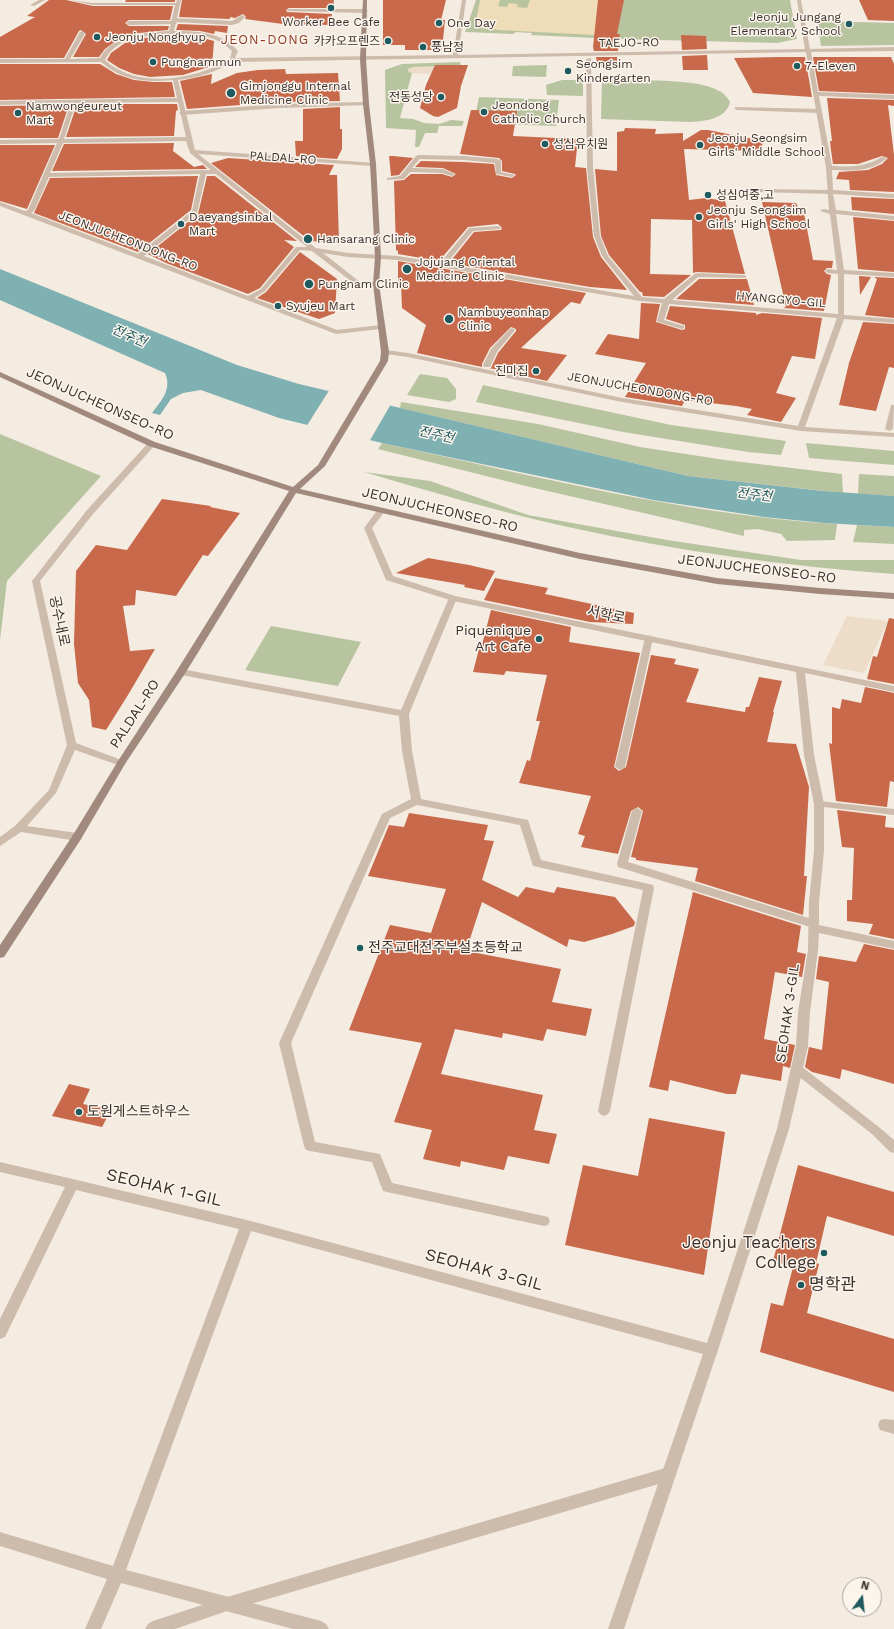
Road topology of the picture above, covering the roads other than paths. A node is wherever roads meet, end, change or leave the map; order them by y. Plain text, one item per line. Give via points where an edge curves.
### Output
1 (43, 0) edge
2 (72, 0) edge
3 (365, 0) edge
4 (464, 0) edge
5 (799, 0) edge
6 (86, 1) edge
7 (179, 2) edge
8 (32, 5) dead end
9 (289, 10) dead end
10 (364, 11) junction
11 (242, 17) dead end
12 (174, 22) junction
13 (129, 23) dead end
14 (171, 32) junction
15 (82, 33) dead end
16 (894, 49) edge
17 (809, 51) junction
18 (456, 57) junction
19 (1, 58) edge
20 (363, 59) junction
21 (66, 60) junction
22 (102, 60) junction
23 (232, 60) junction
24 (589, 60) dead end
25 (175, 79) junction
26 (816, 94) junction
27 (894, 98) edge
28 (179, 100) junction
29 (74, 102) junction
30 (0, 103) edge
31 (366, 104) junction
32 (737, 108) dead end
33 (818, 111) junction
34 (182, 113) junction
35 (188, 139) junction
36 (61, 141) junction
37 (0, 142) edge
38 (192, 152) junction
39 (884, 158) dead end
40 (374, 164) junction
41 (829, 168) junction
42 (408, 170) junction
43 (203, 172) junction
44 (216, 172) junction
45 (452, 174) dead end
46 (47, 175) junction
47 (512, 175) dead end
48 (389, 179) dead end
49 (761, 190) dead end
50 (830, 192) junction
51 (894, 196) edge
52 (0, 204) edge
53 (823, 211) dead end
54 (834, 212) junction
55 (24, 214) junction
56 (894, 218) edge
57 (498, 228) dead end
58 (313, 249) junction
59 (139, 257) junction
60 (378, 257) junction
61 (442, 265) junction
62 (828, 271) dead end
63 (841, 272) junction
64 (894, 275) edge
65 (744, 277) dead end
66 (376, 284) junction
67 (248, 299) junction
68 (640, 299) junction
69 (666, 301) junction
70 (841, 316) junction
71 (894, 321) edge
72 (380, 326) junction
73 (682, 327) dead end
74 (512, 330) dead end
75 (385, 352) junction
76 (487, 364) dead end
77 (0, 374) edge
78 (894, 411) edge
79 (801, 429) junction
80 (892, 432) edge
81 (152, 444) junction
82 (294, 490) junction
83 (382, 510) junction
84 (894, 596) edge
85 (454, 598) junction
86 (649, 638) junction
87 (800, 669) junction
88 (181, 672) junction
89 (894, 689) edge
90 (404, 714) junction
91 (72, 745) junction
92 (121, 763) junction
93 (620, 766) dead end
94 (416, 801) junction
95 (819, 804) junction
96 (637, 811) dead end
97 (894, 812) edge
98 (19, 828) junction
99 (77, 837) junction
100 (0, 842) edge
101 (814, 926) junction
102 (894, 944) edge
103 (0, 954) edge
104 (796, 1069) junction
105 (604, 1111) dead end
106 (893, 1146) edge
107 (0, 1167) edge
108 (73, 1184) junction
109 (544, 1220) dead end
110 (247, 1225) junction
111 (0, 1333) edge
112 (711, 1350) junction
113 (669, 1474) junction
114 (0, 1539) edge
115 (117, 1575) junction
116 (227, 1604) junction
117 (93, 1629) edge
118 (153, 1629) edge
119 (321, 1629) edge
120 (616, 1629) edge

1 - 8 street
2 - 6 street
3 - 10 street
4 - 18 street
5 - 17 street
6 - 7 street via 93,4
7 - 12 street
9 - 10 street
10 - 20 street
11 - 12 street via 232,23
12 - 13 street
12 - 14 street
14 - 22 street via 129,38 104,52
14 - 23 street via 201,34 229,43 235,51
15 - 21 street via 79,42 71,48
16 - 17 street, TAEJO-RO
17 - 18 street, TAEJO-RO
17 - 26 street
18 - 20 street, TAEJO-RO
19 - 21 street
20 - 23 street, TAEJO-RO
20 - 31 street
21 - 22 street
22 - 25 street via 112,70 127,75
23 - 25 street via 211,72
24 - 68 street, TAEJO-RO via 590,168 597,236 605,256
25 - 28 street
26 - 27 street
26 - 33 street
28 - 29 street
28 - 34 street
29 - 30 street
29 - 36 street
31 - 34 street via 280,106
31 - 40 street
32 - 33 street
33 - 41 street
34 - 35 street
35 - 36 street
35 - 38 street
36 - 37 street
36 - 46 street
38 - 40 street, PALDAL-RO
38 - 44 street
39 - 41 street via 872,166 859,169
40 - 60 street
41 - 50 street
42 - 45 street via 443,171
42 - 47 street via 418,156 464,158 498,162 498,173
42 - 48 street via 402,178
43 - 44 street
43 - 46 street
43 - 59 street via 195,212
44 - 58 street
46 - 55 street via 31,211
49 - 50 street
50 - 51 street
50 - 54 street
52 - 55 street, JEONJUCHEONDONG-RO
53 - 54 street
54 - 56 street
54 - 63 street
55 - 59 street, JEONJUCHEONDONG-RO
57 - 61 street via 471,229
58 - 60 street
58 - 66 street via 358,284
58 - 67 street via 298,248 263,290
59 - 67 street, JEONJUCHEONDONG-RO
60 - 61 street, HYANGGYO-GIL
60 - 66 street
61 - 68 street, HYANGGYO-GIL
62 - 63 street
63 - 64 street
63 - 70 street
65 - 69 street, HYANGGYO-GIL via 696,275
66 - 72 street
67 - 72 street, JEONJUCHEONDONG-RO via 336,332
68 - 69 street, HYANGGYO-GIL
69 - 70 street, HYANGGYO-GIL
69 - 73 street via 660,321
70 - 71 street, HYANGGYO-GIL
70 - 79 street
72 - 75 street
74 - 76 street via 494,351
75 - 79 street, JEONJUCHEONDONG-RO via 622,400
75 - 82 street, PALDAL-RO via 384,361 321,466
77 - 81 street, JEONJUCHEONSEO-RO
78 - 80 street, JEONJUCHEONDONG-RO
79 - 80 street, JEONJUCHEONDONG-RO
81 - 82 street, JEONJUCHEONSEO-RO
81 - 91 street, 공수내로 via 90,512 36,581
82 - 83 street, JEONJUCHEONSEO-RO
82 - 88 street, PALDAL-RO
83 - 84 street, JEONJUCHEONSEO-RO via 580,556 717,581
83 - 85 street, 서학로 via 368,528 389,578
85 - 86 street, 서학로
85 - 90 street
86 - 87 street, 서학로
86 - 93 street
87 - 89 street, 서학로
87 - 95 street, SEOHAK 3-GIL via 809,754
88 - 90 street
88 - 92 street, PALDAL-RO
90 - 94 street via 407,752
91 - 92 street
91 - 98 street via 53,791
92 - 99 street, PALDAL-RO
94 - 105 street via 524,822 537,863 648,888
94 - 109 street via 386,816 285,1043 310,1146 376,1158 387,1187
95 - 97 street
95 - 101 street, SEOHAK 3-GIL
96 - 101 street via 622,864
98 - 99 street
98 - 100 street
99 - 103 street, PALDAL-RO
101 - 102 street
101 - 104 street, SEOHAK 3-GIL via 802,1046
104 - 106 street
104 - 112 street, SEOHAK 3-GIL via 782,1129
107 - 108 street
108 - 110 street, SEOHAK 1-GIL
108 - 111 street
110 - 112 street, SEOHAK 3-GIL
110 - 115 street
112 - 113 street, SEOHAK 3-GIL
113 - 116 street
113 - 120 street, SEOHAK 3-GIL
114 - 115 street
115 - 116 street
115 - 117 street
116 - 118 street
116 - 119 street

